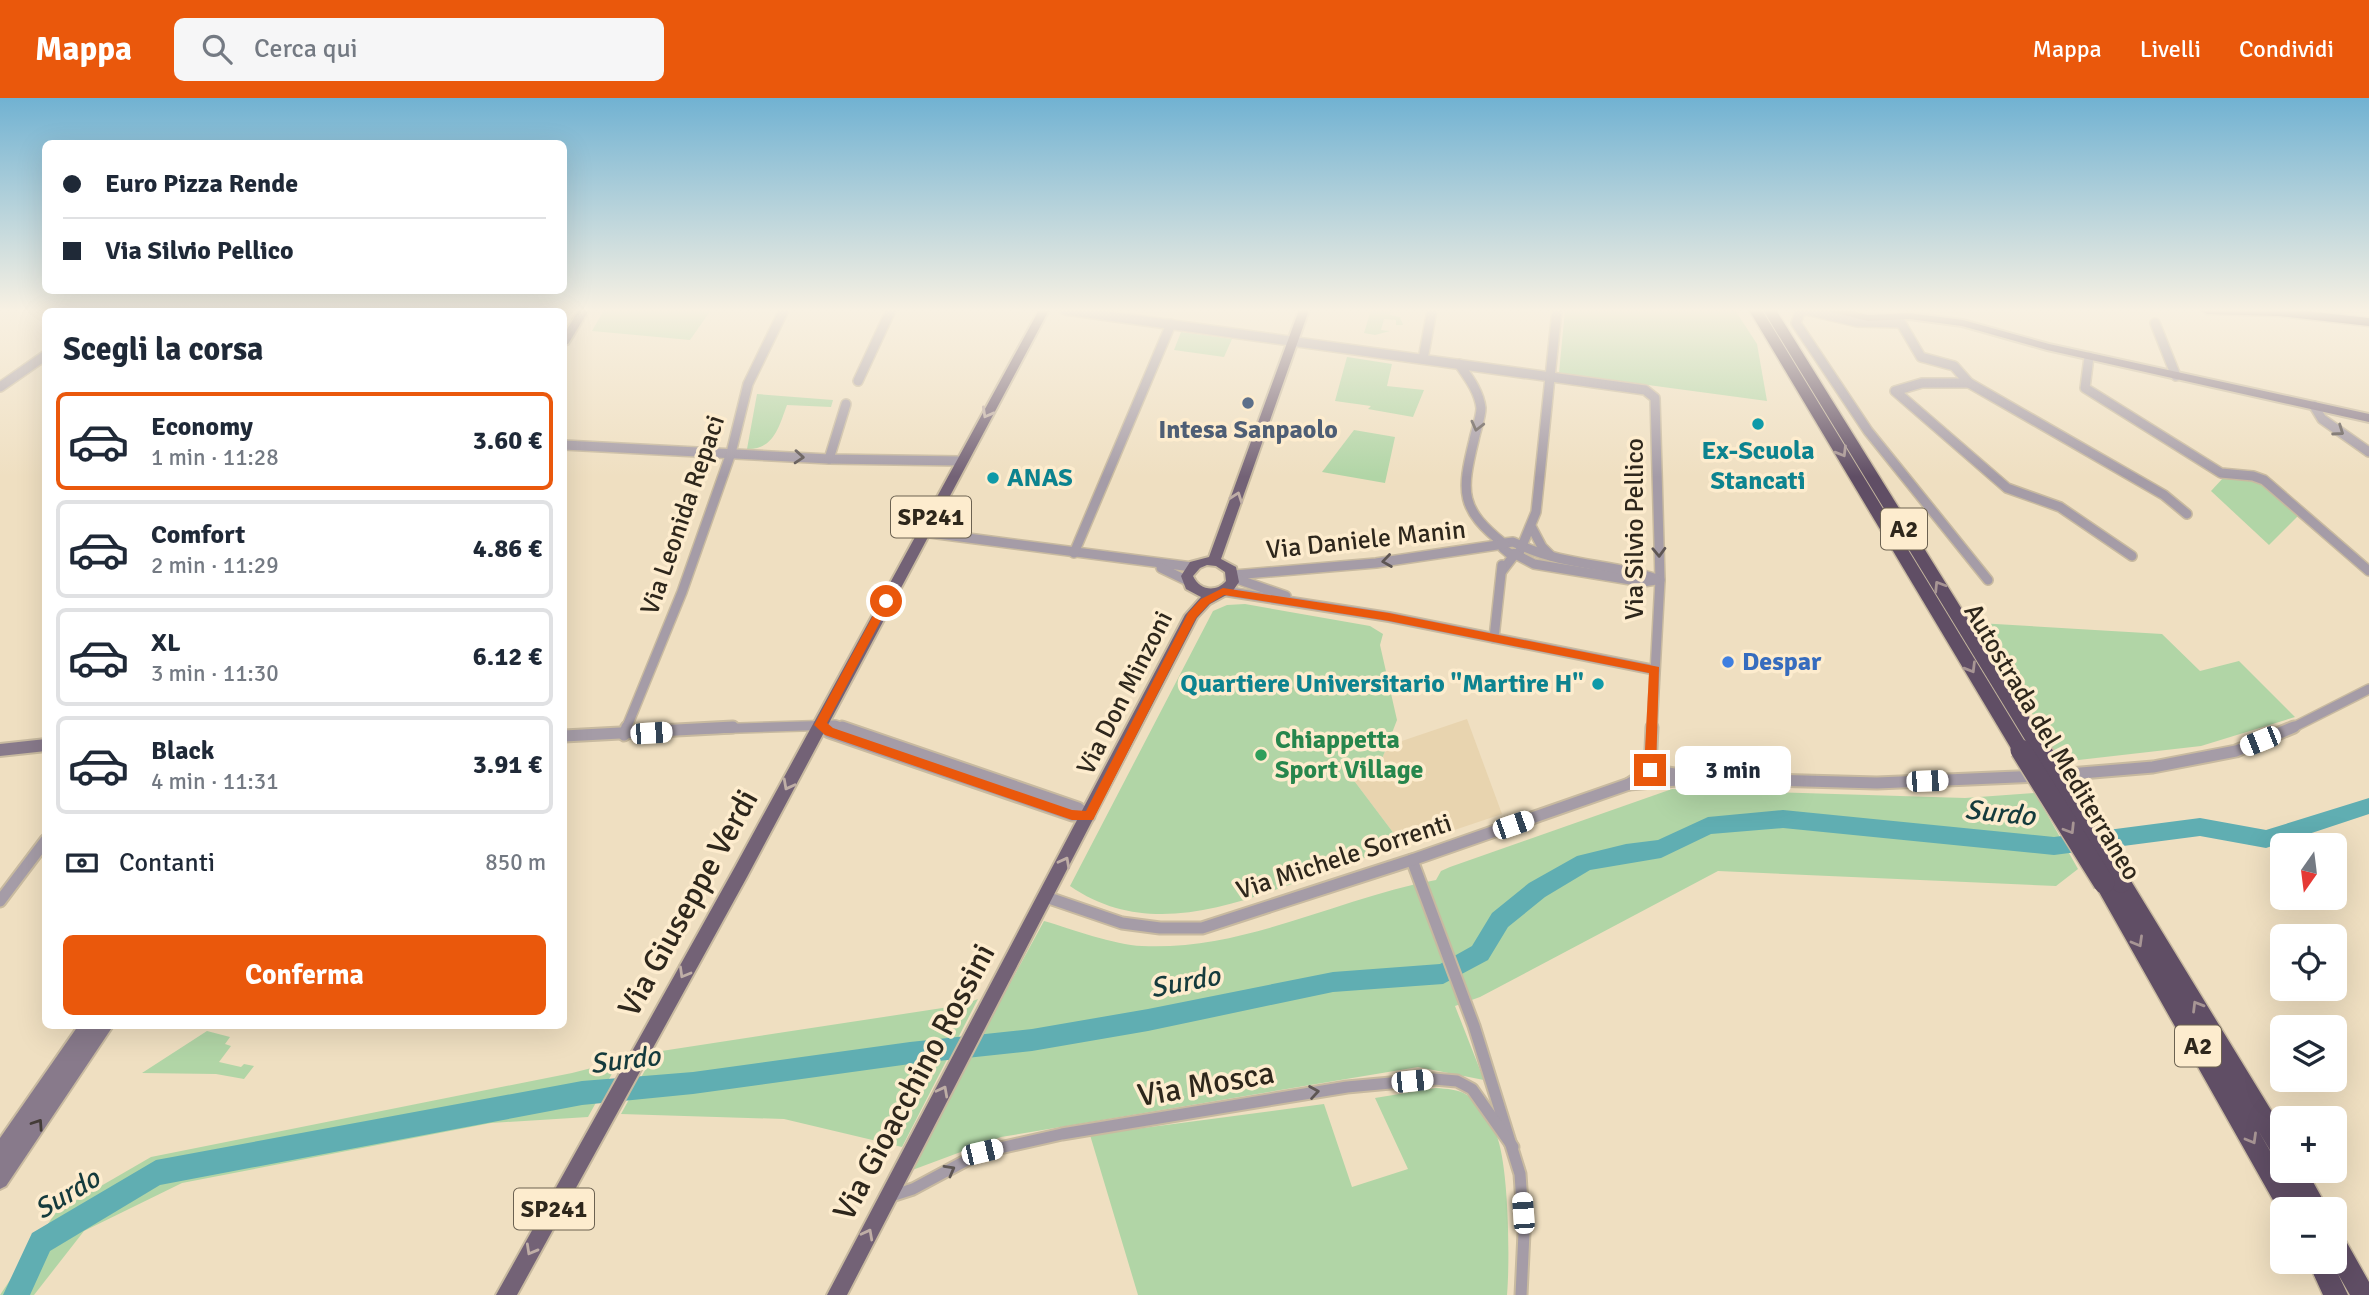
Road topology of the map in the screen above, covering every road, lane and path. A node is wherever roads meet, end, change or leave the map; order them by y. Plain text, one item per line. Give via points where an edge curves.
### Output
1 (30, 366) edge
2 (757, 366) edge
3 (865, 366) edge
4 (1013, 366) edge
5 (1153, 366) edge
6 (1284, 366) edge
7 (1460, 366) edge
8 (1473, 366) edge
9 (1550, 366) edge
10 (1790, 366) edge
11 (1802, 366) edge
12 (1825, 366) edge
13 (1955, 366) edge
14 (2088, 366) edge
15 (2130, 366) edge
16 (2172, 366) edge
17 (1549, 376) junction
18 (2176, 376) junction
19 (858, 381) dead end
20 (1969, 383) junction
21 (0, 387) edge
22 (846, 404) dead end
23 (2314, 406) junction
24 (2369, 418) edge
25 (567, 445) edge
26 (2369, 452) edge
27 (731, 453) junction
28 (829, 459) junction
29 (961, 461) junction
30 (2186, 513) dead end
31 (1532, 528) junction
32 (922, 532) junction
33 (1506, 545) junction
34 (1518, 551) junction
35 (1074, 553) junction
36 (2132, 556) dead end
37 (1555, 559) junction
38 (1141, 561) junction
39 (1214, 561) junction
40 (1192, 567) junction
41 (1502, 571) junction
42 (2369, 571) edge
43 (1234, 576) junction
44 (1660, 580) junction
45 (1989, 580) dead end
46 (1188, 581) junction
47 (1220, 592) junction
48 (1306, 603) junction
49 (1494, 638) junction
50 (1655, 670) junction
51 (2369, 689) edge
52 (820, 725) junction
53 (624, 735) junction
54 (567, 736) edge
55 (42, 745) edge
56 (2030, 749) junction
57 (0, 750) edge
58 (1650, 770) junction
59 (1700, 778) junction
60 (1629, 784) junction
61 (1089, 816) junction
62 (42, 845) edge
63 (1412, 860) junction
64 (2112, 882) junction
65 (1046, 897) junction
66 (0, 901) edge
67 (86, 1029) edge
68 (103, 1029) edge
69 (2270, 1130) edge
70 (1513, 1147) junction
71 (0, 1154) edge
72 (0, 1180) edge
73 (2284, 1197) edge
74 (888, 1198) junction
75 (2347, 1267) edge
76 (2326, 1274) edge
77 (511, 1294) edge
78 (837, 1295) edge
79 (1521, 1295) edge
80 (2336, 1295) edge
81 (2362, 1295) edge

1 - 21 street
2 - 27 street, Via Leonida Repaci
3 - 19 street
4 -> 29 main road, SP241
5 - 35 street
39 -> 6 main road
7 -> 33 street via 1475,385 1481,409 1465,497 1479,524
8 - 17 street
9 - 17 street
10 -> 56 highway, Autostrada del Mediterraneo / A2
56 -> 11 highway, Autostrada del Mediterraneo / A2
12 - 45 street via 1868,431
13 - 20 street
14 - 42 street via 2085,388 2221,473 2250,474 2264,480
15 - 18 main road
16 - 18 street
17 - 31 street
17 -> 44 street, Via Silvio Pellico via 1633,387 1655,398
18 - 23 main road
20 - 30 street via 2164,495
20 - 36 street via 1922,383 1895,391 2007,488 2060,507
22 - 28 street
23 - 24 main road
23 -> 26 street via 2322,419
25 - 27 street
27 -> 28 street
27 - 53 street, Via Leonida Repaci
28 - 29 street
29 - 32 main road, SP241
31 - 33 street
31 - 34 street
31 - 37 street
32 - 35 street
32 - 52 main road, SP241
33 - 34 street
33 - 41 street
33 -> 43 street, Via Daniele Manin
34 - 37 street
34 - 41 street
34 - 44 street via 1534,564 1643,582
35 - 38 street
37 - 44 street
38 - 40 street
38 - 46 street
39 - 40 main road
39 - 43 main road via 1227,566
40 - 46 main road
41 - 49 street
43 - 47 main road via 1231,586
43 - 48 street
44 - 50 street, Via Silvio Pellico
46 - 47 main road via 1196,590
47 - 48 street
47 - 61 main road, Via Don Minzoni via 1192,615
48 - 49 street
49 - 50 street
50 - 58 street, Via Silvio Pellico
51 - 59 street via 2310,721 2236,751 2153,766 1877,783
52 - 53 street
52 - 61 street via 829,732 876,743 1072,815
52 -> 77 main road, Via Giuseppe Verdi / SP241
53 - 54 street
55 - 57 main road
56 - 64 highway, Autostrada del Mediterraneo / A2, bridge
58 - 59 street
58 - 60 street, Via Michele Sorrenti
59 - 60 street
60 - 63 street, Via Michele Sorrenti
65 -> 61 main road, Via Don Minzoni
62 - 66 street
63 - 65 street, Via Michele Sorrenti via 1202,928 1134,927
63 - 70 street, Via Mosca
69 -> 64 highway, Autostrada del Mediterraneo / A2
64 -> 73 highway, Autostrada del Mediterraneo / A2
74 -> 65 main road, Via Gioacchino Rossini
67 - 71 main road
72 -> 68 main road
74 -> 70 street, Via Mosca via 982,1152 1062,1134 1347,1087 1434,1079 1457,1081 1472,1089
70 - 79 street, Via Mosca via 1520,1174 1524,1233
78 -> 74 main road, Via Gioacchino Rossini
75 - 81 highway
76 - 80 highway

